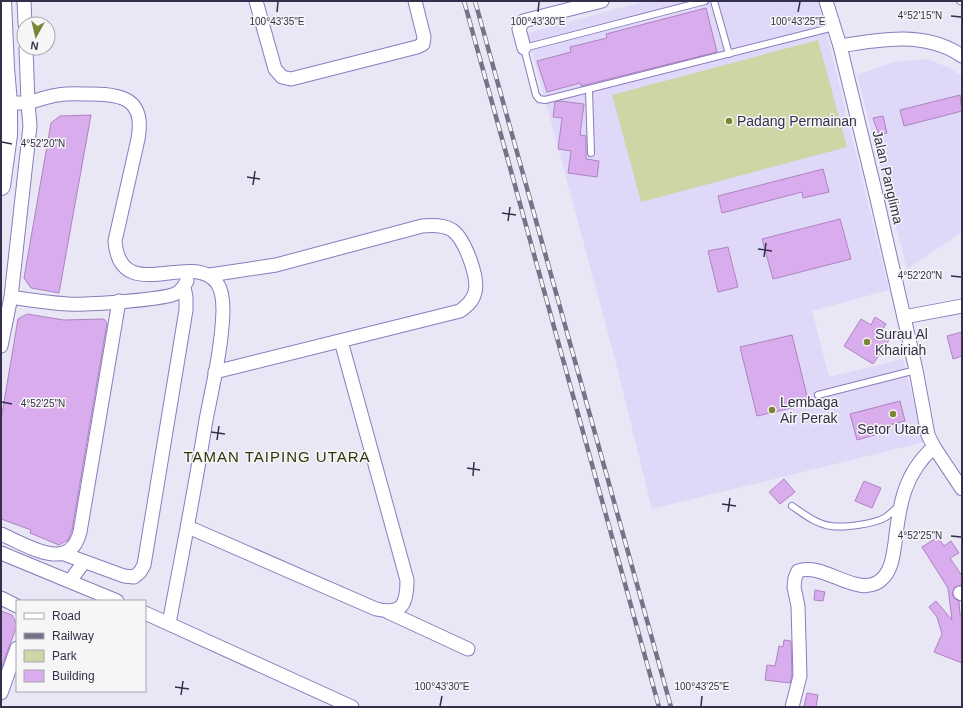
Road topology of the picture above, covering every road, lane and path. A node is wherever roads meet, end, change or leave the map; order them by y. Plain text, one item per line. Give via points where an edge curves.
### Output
1 (2, 1) edge
2 (24, 1) edge
3 (256, 1) edge
4 (415, 1) edge
5 (602, 1) edge
6 (705, 1) edge
7 (714, 1) edge
8 (826, 1) edge
9 (25, 16) edge
10 (834, 27) junction
11 (840, 46) junction
12 (524, 48) junction
13 (729, 54) junction
14 (26, 56) edge
15 (962, 56) edge
16 (589, 90) junction
17 (5, 98) edge
18 (28, 103) junction
19 (591, 153) dead end
20 (1, 186) edge
21 (189, 272) junction
22 (210, 275) junction
23 (184, 287) junction
24 (11, 297) junction
25 (119, 302) junction
26 (962, 306) edge
27 (904, 317) junction
28 (341, 341) junction
29 (1, 346) edge
30 (916, 370) junction
31 (215, 372) junction
32 (818, 395) dead end
33 (934, 448) junction
34 (962, 489) edge
35 (792, 506) dead end
36 (899, 506) junction
37 (188, 527) junction
38 (1, 534) edge
39 (1, 553) edge
40 (64, 554) junction
41 (84, 562) junction
42 (70, 581) junction
43 (1, 598) edge
44 (115, 600) edge
45 (16, 606) edge
46 (388, 612) junction
47 (146, 613) edge
48 (169, 623) junction
49 (468, 649) dead end
50 (16, 651) edge
51 (1, 693) edge
52 (352, 707) edge
53 (792, 707) edge

1 - 17 main road
2 - 9 street
3 - 4 street via 275,69 282,77 291,79 423,44 424,37
5 - 12 street via 523,21 519,29
6 - 12 lane
7 - 13 lane
8 - 10 street, Jalan Panglima
10 - 11 street, Jalan Panglima
10 - 13 lane
11 - 15 street via 905,38 933,42
11 - 27 street, Jalan Panglima
12 - 16 lane via 539,99 545,100
13 - 16 lane
14 - 18 street
16 - 19 lane
17 - 18 street
17 - 20 main road via 8,135
18 - 21 street via 58,95 112,94 124,97 132,104 141,125 115,241 116,254 130,271 141,275
18 - 24 street via 28,148
21 - 22 street
21 - 23 street
22 - 28 street via 276,265 422,226 436,225 452,230 460,238 476,277 475,292 470,304 460,311
22 - 31 street via 218,284 223,308
23 - 25 street via 168,297
23 - 41 street via 186,310 144,565 134,577
24 - 25 street via 70,304
24 - 29 street
25 - 40 street via 80,532 76,544
26 - 27 street
27 - 30 street, Jalan Panglima
28 - 31 street
28 - 46 street via 407,580 405,602 398,610
30 - 32 lane
30 - 33 street, Jalan Panglima via 928,435
31 - 37 street
33 - 34 street, Jalan Panglima
33 - 36 street via 915,467
35 - 36 lane via 811,519 830,526 844,527 881,519
36 - 53 street via 890,568 884,578 875,584 864,586 815,568 798,571 794,587 798,606 800,676
37 - 46 street
37 - 48 street
38 - 40 street via 41,552
39 - 42 street
40 - 41 street
41 - 42 street
42 - 44 street
43 - 45 street
46 - 49 street
47 - 48 street
48 - 52 street
50 - 51 street

